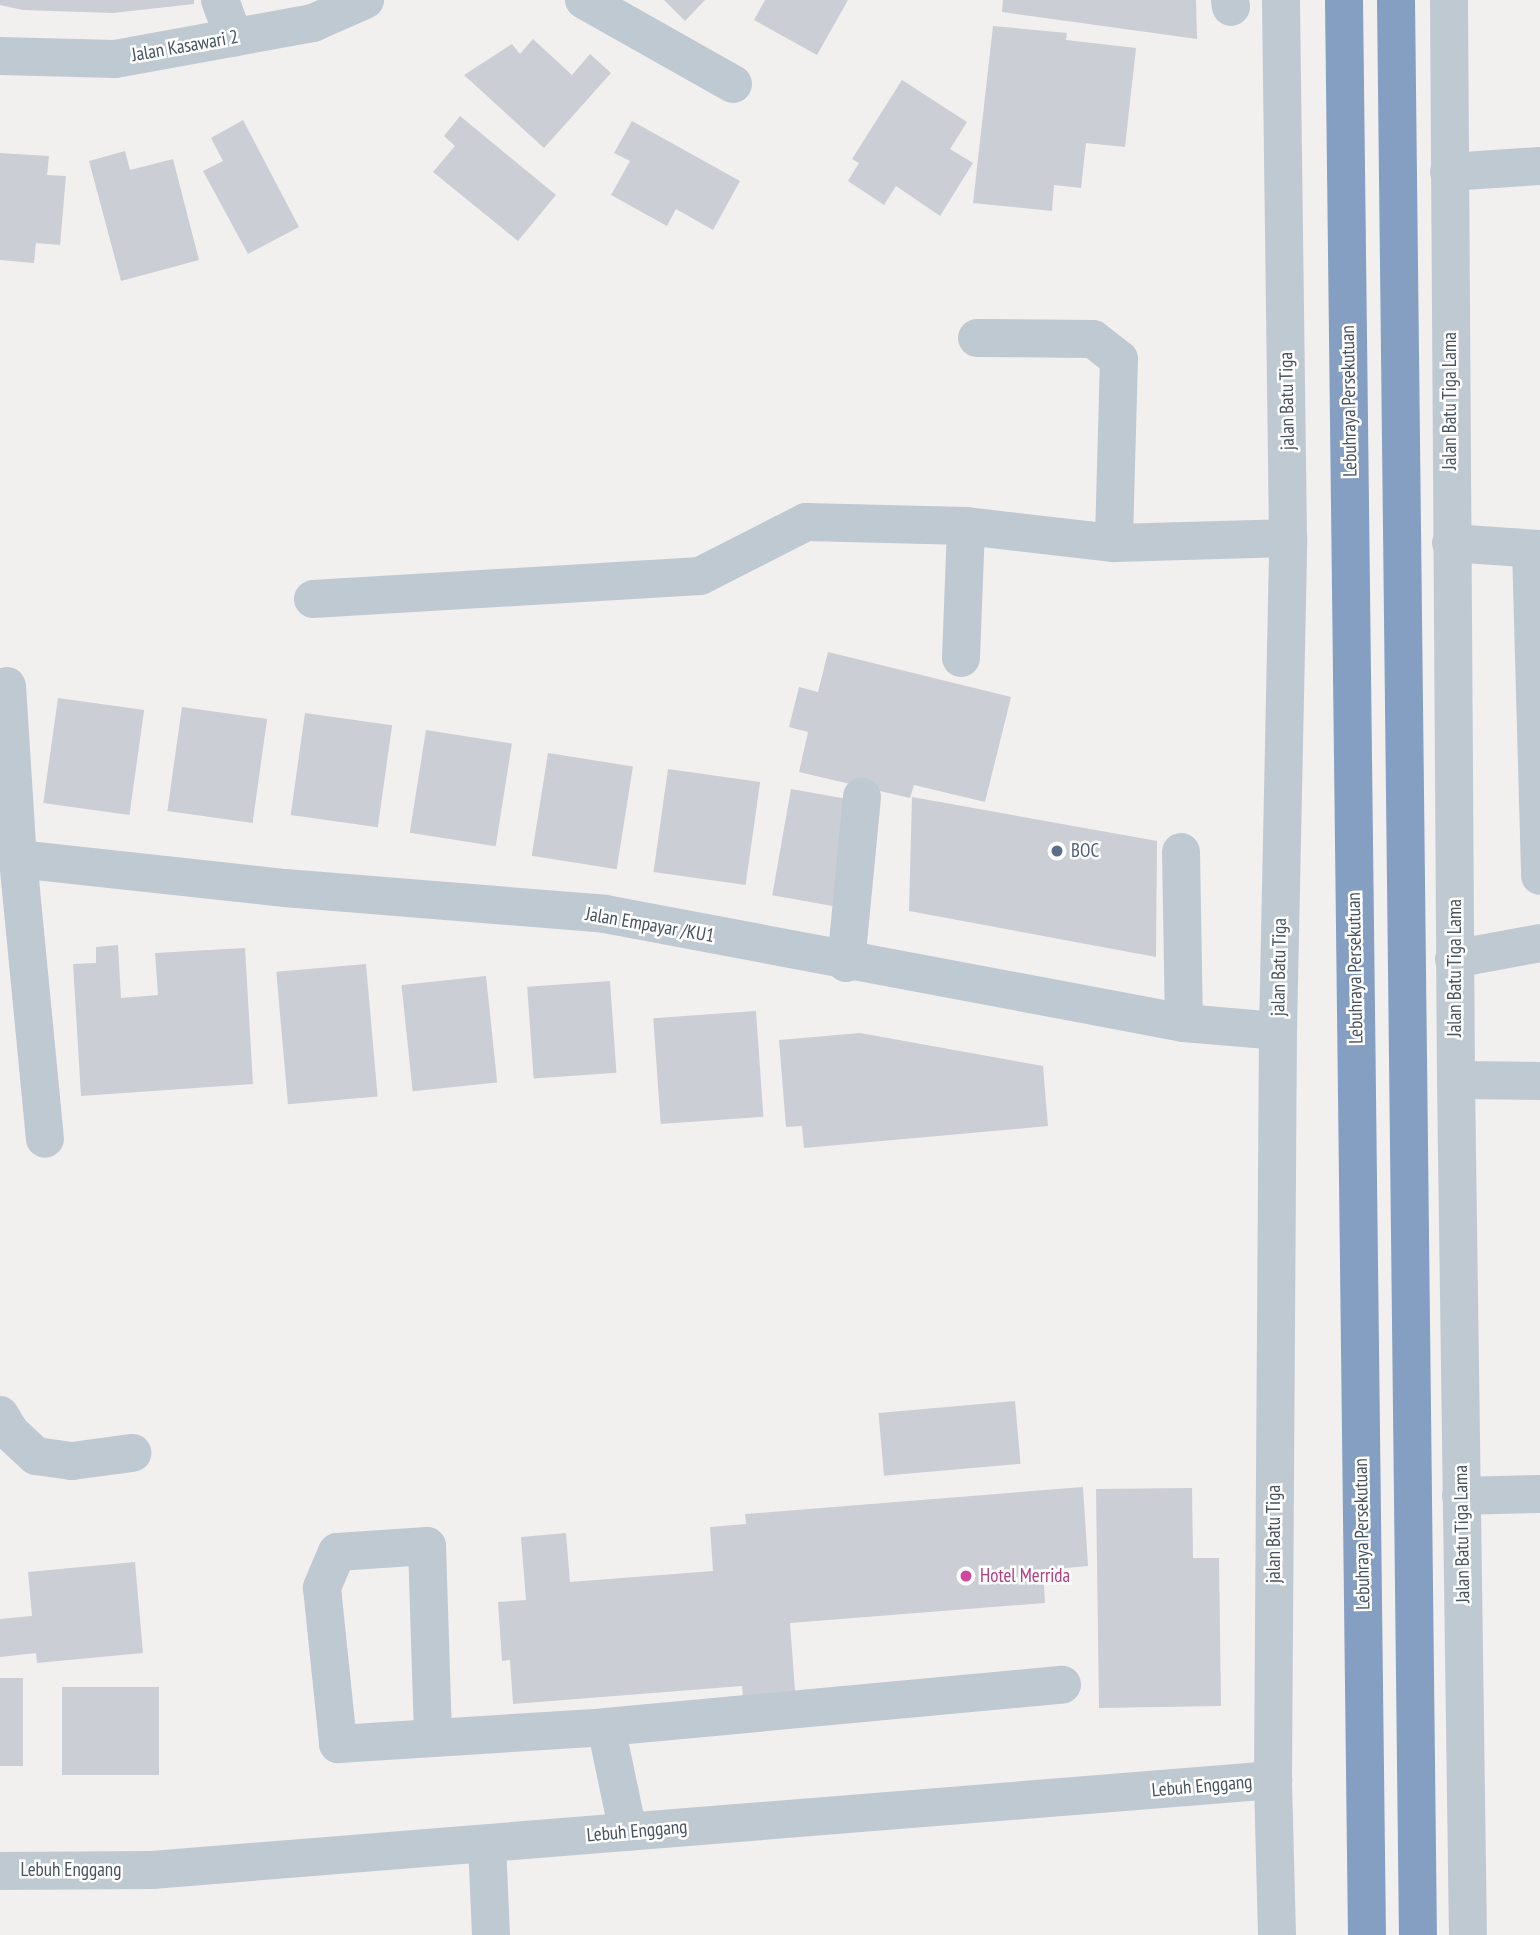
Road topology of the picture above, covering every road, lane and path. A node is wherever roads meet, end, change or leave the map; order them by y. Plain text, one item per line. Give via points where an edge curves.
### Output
1 (220, 0) edge
2 (365, 0) edge
3 (584, 0) edge
4 (1281, 0) edge
5 (1344, 0) edge
6 (1396, 0) edge
7 (1449, 0) edge
8 (234, 38) junction
9 (0, 56) edge
10 (733, 84) dead end
11 (1540, 166) edge
12 (1449, 172) junction
13 (977, 338) dead end
14 (966, 526) junction
15 (1288, 538) junction
16 (1451, 542) junction
17 (1114, 543) junction
18 (1535, 549) edge
19 (313, 599) dead end
20 (961, 658) dead end
21 (8, 686) dead end
22 (862, 797) dead end
23 (1181, 852) dead end
24 (18, 859) junction
25 (1540, 876) edge
26 (1540, 943) edge
27 (1454, 959) junction
28 (846, 963) junction
29 (1184, 1023) junction
30 (1278, 1031) junction
31 (1455, 1080) junction
32 (1540, 1081) edge
33 (45, 1139) dead end
34 (0, 1415) edge
35 (132, 1454) dead end
36 (1540, 1494) edge
37 (1461, 1496) junction
38 (1062, 1685) dead end
39 (606, 1727) junction
40 (433, 1736) junction
41 (1273, 1780) junction
42 (628, 1832) junction
43 (487, 1844) junction
44 (0, 1871) edge
45 (491, 1935) edge
46 (1277, 1935) edge
47 (1367, 1935) edge
48 (1419, 1935) edge
49 (1468, 1935) edge

1 - 8 street
2 - 8 street, Jalan Kasawari 2 via 313,23
3 - 10 street
4 - 15 street, jalan Batu Tiga
5 - 47 highway, Lebuhraya Persekutuan
6 - 48 highway
7 - 12 street, Jalan Batu Tiga Lama
8 - 9 street, Jalan Kasawari 2 via 115,59
11 - 12 street
12 - 16 street, Jalan Batu Tiga Lama
13 - 17 street via 1093,339 1119,359
14 - 17 street
14 - 19 street via 806,522 700,576
14 - 20 street
15 - 17 street
15 - 30 street, jalan Batu Tiga
16 - 18 street
16 - 27 street, Jalan Batu Tiga Lama
18 - 25 street
21 - 24 street
22 - 28 street
23 - 29 street
24 - 28 street, Jalan Empayar /KU1 via 285,888 605,914
24 - 33 street
26 - 27 street
27 - 31 street, Jalan Batu Tiga Lama
28 - 29 street, Jalan Empayar /KU1
29 - 30 street, Jalan Empayar /KU1
30 - 41 street, jalan Batu Tiga
31 - 32 street
31 - 37 street, Jalan Batu Tiga Lama
34 - 35 street via 11,1433 36,1455 72,1461
36 - 37 street
37 - 49 street, Jalan Batu Tiga Lama
38 - 39 street
39 - 40 street
39 - 42 street
40 - 40 street via 427,1546 337,1552 322,1588 338,1744
41 - 42 street, Lebuh Enggang
41 - 46 street, jalan Batu Tiga
42 - 43 street, Lebuh Enggang
43 - 44 street, Lebuh Enggang via 152,1870
43 - 45 street

